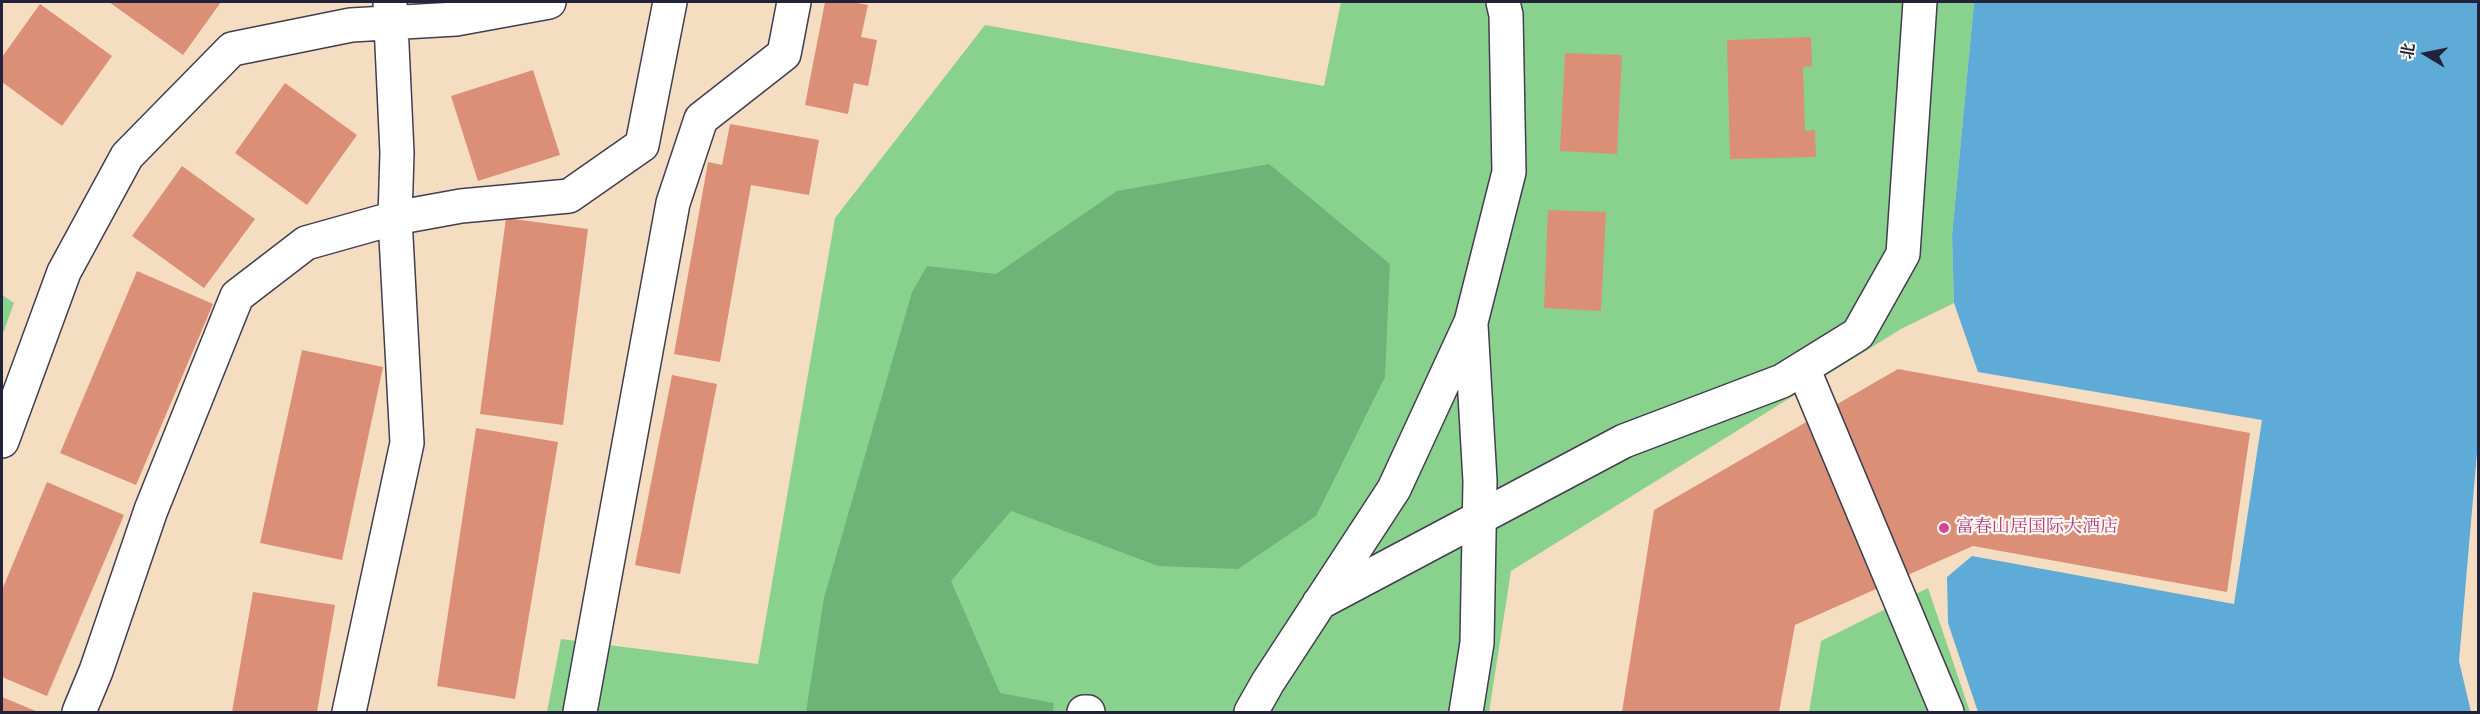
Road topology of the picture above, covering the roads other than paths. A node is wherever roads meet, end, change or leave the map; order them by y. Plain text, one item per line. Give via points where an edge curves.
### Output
1 (549, 2) edge
2 (670, 2) edge
3 (794, 2) edge
4 (1503, 2) edge
5 (1920, 2) edge
6 (389, 12) edge
7 (394, 218) junction
8 (1471, 322) junction
9 (1803, 368) junction
10 (2, 441) edge
11 (1479, 520) junction
12 (1319, 603) junction
13 (79, 712) edge
14 (349, 712) edge
15 (580, 712) edge
16 (1251, 712) edge
17 (1466, 712) edge
18 (1947, 712) edge

1 - 6 lane via 456,19
2 - 7 lane via 642,145 568,196 461,206
3 - 15 lane via 783,54 701,119 673,203
4 - 8 lane via 1509,172
5 - 9 lane via 1903,254 1858,334
6 - 7 lane via 397,153
6 - 10 lane via 351,25 232,48 127,156 64,272
7 - 13 lane via 306,243 237,296 151,510
7 - 14 lane via 407,444
8 - 11 lane
8 - 12 lane via 1394,489
9 - 11 lane via 1782,381 1624,441
9 - 18 lane
11 - 12 lane
11 - 17 lane via 1477,643
12 - 16 lane

